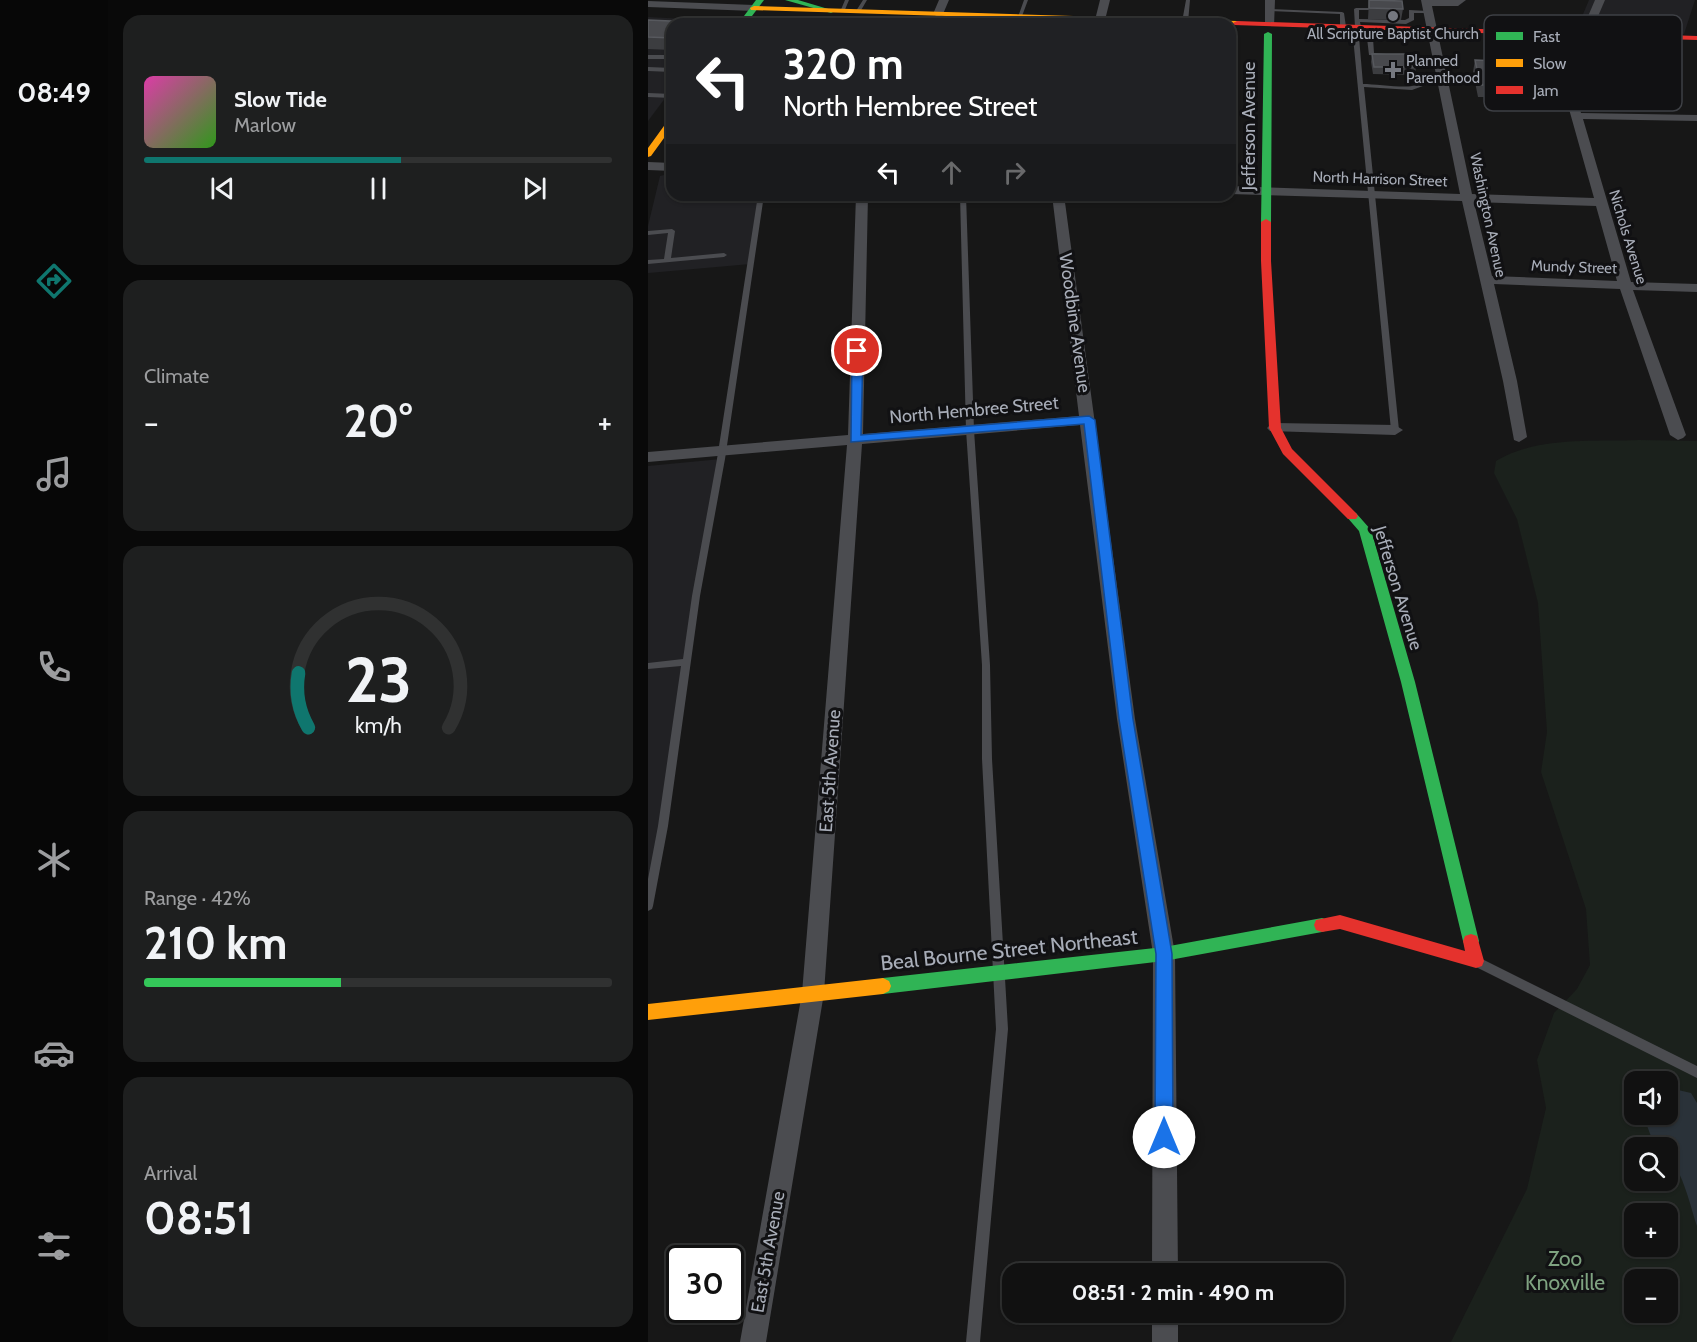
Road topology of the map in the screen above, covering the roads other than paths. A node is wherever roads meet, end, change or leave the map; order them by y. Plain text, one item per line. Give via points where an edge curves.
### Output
1 (789, 0) edge
2 (944, 0) edge
3 (1026, 0) edge
4 (1106, 0) edge
5 (1188, 0) edge
6 (1461, 0) edge
7 (1600, 0) edge
8 (655, 4) edge
9 (1427, 5) edge
10 (1391, 9) edge
11 (1402, 9) edge
12 (1411, 11) junction
13 (751, 12) edge
14 (846, 12) edge
15 (1594, 15) edge
16 (1020, 16) junction
17 (1269, 17) edge
18 (807, 18) edge
19 (913, 18) edge
20 (936, 18) edge
21 (978, 18) edge
22 (1052, 18) edge
23 (1100, 18) edge
24 (1185, 18) edge
25 (1236, 19) edge
26 (1360, 30) junction
27 (1236, 31) edge
28 (1433, 35) junction
29 (1484, 35) edge
30 (1682, 38) edge
31 (1697, 38) edge
32 (1484, 39) edge
33 (1682, 49) edge
34 (1697, 49) edge
35 (1389, 55) edge
36 (648, 57) edge
37 (666, 57) edge
38 (648, 69) edge
39 (666, 70) edge
40 (1442, 80) junction
41 (1362, 86) junction
42 (648, 95) edge
43 (666, 96) edge
44 (1575, 111) edge
45 (1576, 116) junction
46 (1697, 118) edge
47 (666, 130) edge
48 (649, 151) edge
49 (648, 166) edge
50 (666, 167) edge
51 (1236, 190) edge
52 (1266, 192) junction
53 (1373, 195) junction
54 (1467, 198) junction
55 (760, 201) edge
56 (862, 201) edge
57 (963, 201) edge
58 (1059, 201) edge
59 (1600, 202) junction
60 (648, 233) edge
61 (724, 255) dead end
62 (667, 260) junction
63 (648, 262) edge
64 (1485, 280) junction
65 (1625, 285) junction
66 (1697, 288) edge
67 (1089, 420) junction
68 (1275, 428) junction
69 (1395, 429) joint
70 (970, 430) junction
71 (1678, 435) dead end
72 (1519, 437) dead end
73 (855, 439) junction
74 (722, 450) junction
75 (648, 457) edge
76 (686, 662) junction
77 (648, 666) edge
78 (648, 906) edge
79 (1164, 954) junction
80 (1476, 961) junction
81 (1000, 972) junction
82 (813, 993) junction
83 (648, 1012) edge
84 (1697, 1072) edge
85 (1165, 1263) edge
86 (1165, 1323) edge
87 (753, 1342) edge
88 (973, 1342) edge
89 (1165, 1342) edge

1 - 14 main road
2 - 20 street
3 - 16 lane
4 - 23 street
5 - 24 lane
6 - 9 street
7 - 15 street
8 - 13 street via 674,10
9 - 12 lane
9 - 28 street, Washington Avenue
10 - 26 lane via 1356,9
11 - 12 lane
12 - 26 lane via 1412,19 1406,22
13 - 14 main road
14 - 18 main road
14 - 19 main road
16 - 21 main road
16 - 22 main road
17 - 25 main road
17 - 26 main road
17 - 26 main road
17 - 27 main road
17 - 52 main road, Jefferson Avenue
26 - 28 main road
26 - 35 lane via 1371,54
26 - 41 lane
28 - 29 main road
28 - 32 main road
28 - 40 street, Washington Avenue
30 - 31 main road
33 - 34 main road
36 - 37 lane
38 - 39 lane
40 - 41 lane via 1412,88
40 - 54 street, Washington Avenue
41 - 53 lane
42 - 43 lane
44 - 45 street, Nichols Avenue
45 - 46 street
45 - 59 street, Nichols Avenue
47 - 48 main road
49 - 50 street
51 - 52 street, North Harrison Street
52 - 53 street, North Harrison Street
52 - 68 main road, Jefferson Avenue
53 - 54 street, North Harrison Street
53 - 69 lane
54 - 59 street, North Harrison Street
54 - 64 street, Washington Avenue
55 - 74 lane
56 - 73 street, East 5th Avenue
57 - 70 lane
58 - 67 street, Woodbine Avenue
59 - 65 street, Nichols Avenue
60 - 62 lane via 672,231
61 - 62 lane
62 - 63 lane
64 - 65 street, Mundy Street
64 - 72 street, Washington Avenue via 1510,381
65 - 66 street, Mundy Street
65 - 71 street, Nichols Avenue
67 - 70 street, North Hembree Street
67 - 79 street, Woodbine Avenue via 1126,719
68 - 69 street
68 - 80 main road, Jefferson Avenue via 1287,451 1365,530 1408,682
70 - 73 street, North Hembree Street
70 - 81 lane via 986,664 987,759
73 - 74 street, North Hembree Street
73 - 82 street, East 5th Avenue
74 - 75 street, North Hembree Street
74 - 76 lane
76 - 77 lane
76 - 78 lane
79 - 80 main road, Beal Bourne Street Northeast via 1340,922
79 - 81 main road, Beal Bourne Street Northeast
79 - 85 street, Woodbine Avenue
80 - 84 lane
81 - 82 main road, Beal Bourne Street Northeast
81 - 88 lane via 1002,1029
82 - 83 main road, Beal Bourne Street Northeast
82 - 87 street, East 5th Avenue
86 - 89 street

